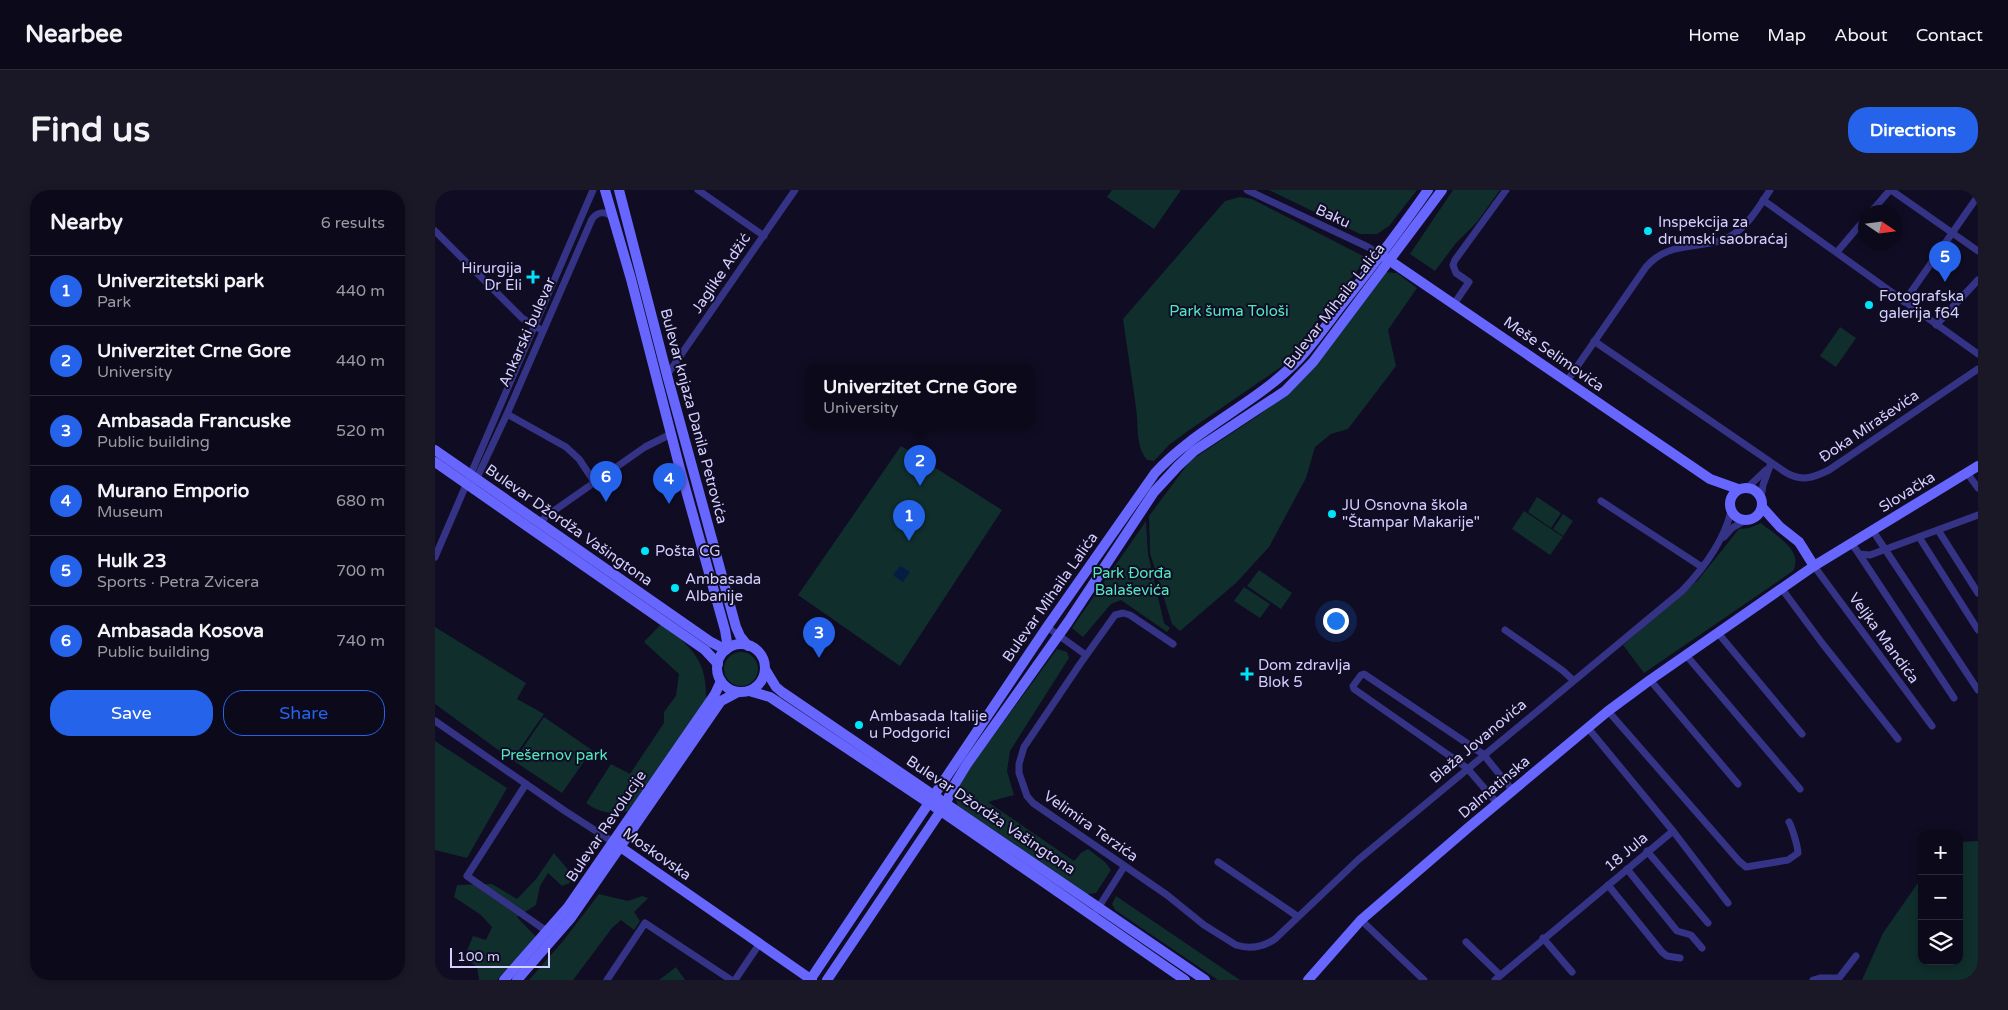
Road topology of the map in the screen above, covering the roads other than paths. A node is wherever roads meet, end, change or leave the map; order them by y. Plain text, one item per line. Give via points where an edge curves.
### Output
1 (593, 190) edge
2 (605, 190) edge
3 (619, 190) edge
4 (697, 190) edge
5 (795, 190) edge
6 (1247, 190) edge
7 (1428, 190) edge
8 (1442, 190) edge
9 (1506, 190) edge
10 (1770, 190) edge
11 (1891, 190) edge
12 (1978, 196) edge
13 (1763, 200) junction
14 (1877, 205) edge
15 (613, 218) junction
16 (1858, 227) edge
17 (435, 231) edge
18 (1952, 232) junction
19 (763, 236) junction
20 (1978, 251) edge
21 (1837, 252) junction
22 (1381, 255) junction
23 (1390, 261) junction
24 (1978, 280) edge
25 (1904, 302) junction
26 (1454, 304) junction
27 (1936, 325) junction
28 (533, 326) junction
29 (543, 331) junction
30 (1594, 341) junction
31 (1978, 354) edge
32 (1978, 369) edge
33 (667, 375) junction
34 (1567, 381) junction
35 (507, 414) junction
36 (671, 434) junction
37 (435, 450) edge
38 (435, 462) edge
39 (1770, 465) junction
40 (1978, 466) edge
41 (1967, 473) junction
42 (473, 476) junction
43 (1710, 479) junction
44 (595, 483) junction
45 (467, 488) junction
46 (1743, 488) junction
47 (1978, 488) edge
48 (1601, 501) dead end
49 (1762, 502) junction
50 (1730, 507) junction
51 (1977, 517) edge
52 (1750, 519) junction
53 (540, 524) junction
54 (1780, 527) junction
55 (1938, 530) junction
56 (1873, 531) junction
57 (1919, 537) junction
58 (1719, 542) junction
59 (1852, 544) junction
60 (1886, 550) junction
61 (1859, 554) junction
62 (435, 557) edge
63 (1814, 566) junction
64 (1702, 567) junction
65 (1783, 589) junction
66 (1978, 593) edge
67 (1047, 627) junction
68 (1505, 630) dead end
69 (1978, 630) edge
70 (1718, 633) junction
71 (1058, 635) junction
72 (1173, 644) dead end
73 (748, 646) junction
74 (727, 649) junction
75 (1086, 655) junction
76 (1686, 655) junction
77 (718, 664) junction
78 (765, 669) junction
79 (1573, 680) junction
80 (1650, 680) junction
81 (721, 681) junction
82 (1978, 690) edge
83 (744, 691) junction
84 (1954, 698) dead end
85 (1608, 711) junction
86 (435, 721) edge
87 (1932, 726) dead end
88 (1588, 728) junction
89 (1802, 734) dead end
90 (1898, 740) dead end
91 (1483, 754) junction
92 (1467, 768) junction
93 (526, 784) junction
94 (1738, 784) dead end
95 (1800, 789) dead end
96 (1513, 791) junction
97 (932, 799) junction
98 (1498, 804) junction
99 (944, 807) junction
100 (1789, 822) dead end
101 (1673, 831) junction
102 (617, 844) junction
103 (1647, 851) junction
104 (1218, 862) dead end
105 (1124, 867) junction
106 (1627, 868) junction
107 (1608, 885) junction
108 (1728, 903) dead end
109 (1099, 907) junction
110 (1093, 916) junction
111 (1297, 916) junction
112 (1361, 920) junction
113 (1708, 923) dead end
114 (548, 932) junction
115 (1543, 938) junction
116 (1466, 942) dead end
117 (760, 944) junction
118 (1247, 947) joint
119 (1702, 948) dead end
120 (1855, 956) dead end
121 (1680, 958) dead end
122 (1572, 972) dead end
123 (1497, 978) edge
124 (520, 979) edge
125 (504, 980) edge
126 (607, 980) edge
127 (731, 980) edge
128 (735, 980) edge
129 (811, 980) edge
130 (827, 980) edge
131 (1185, 980) edge
132 (1205, 980) edge
133 (1307, 980) edge
134 (1424, 980) edge
135 (1813, 980) edge

1 - 28 street, Ankarski bulevar
2 - 15 main road, Bulevar knjaza Danila Petrovića
3 - 33 main road, Bulevar knjaza Danila Petrovića
4 - 19 street, Jaglike Adžić
5 - 19 street, Jaglike Adžić
6 - 22 street, Baku
7 - 22 main road, Bulevar Mihaila Lalića
8 - 23 main road, Bulevar Mihaila Lalića
9 - 26 street via 1455,260 1456,273 1469,282
10 - 13 street
11 - 14 street
11 - 18 street
12 - 18 street
13 - 21 street
13 - 30 street via 1743,225 1726,238 1680,247 1654,257
15 - 29 street, Ankarski bulevar via 602,212 592,219
15 - 36 main road, Bulevar knjaza Danila Petrovića
16 - 21 street
17 - 28 street
18 - 20 street
18 - 25 street
19 - 33 street, Jaglike Adžić
21 - 25 street
22 - 23 main road, Meše Selimovića
22 - 67 main road, Bulevar Mihaila Lalića via 1301,357 1262,392 1171,456 1155,473
23 - 26 main road, Meše Selimovića
23 - 71 main road, Bulevar Mihaila Lalića via 1313,362 1285,391 1195,452 1163,480
24 - 27 street
25 - 27 street
26 - 34 main road, Meše Selimovića
27 - 31 street
28 - 29 street
28 - 42 street, Ankarski bulevar
29 - 35 street, Ankarski bulevar
30 - 34 street
30 - 39 street, Đoka Miraševića
32 - 39 street, Đoka Miraševića via 1821,474 1808,478 1792,477
33 - 73 main road, Bulevar knjaza Danila Petrovića via 736,627
34 - 43 main road, Meše Selimovića
35 - 42 street, Ankarski bulevar
35 - 44 street via 566,447 579,459
36 - 44 street via 645,447
36 - 74 main road, Bulevar knjaza Danila Petrovića via 725,630
37 - 42 main road, Bulevar Džordža Vašingtona
38 - 45 main road, Bulevar Džordža Vašingtona
39 - 46 street
39 - 49 street
40 - 41 main road, Slovačka
41 - 47 street
41 - 56 main road, Slovačka
42 - 45 street
42 - 53 main road, Bulevar Džordža Vašingtona
43 - 46 main road, Meše Selimovića
43 - 50 main road, Meše Selimovića
44 - 53 street via 545,517
45 - 62 street
45 - 77 main road, Bulevar Džordža Vašingtona via 705,650
46 - 49 main road via 1756,490
46 - 50 main road via 1732,495
48 - 64 street
49 - 52 main road
49 - 54 main road
50 - 52 main road via 1736,518
50 - 58 street, Blaža Jovanovića via 1727,525
51 - 55 street
52 - 54 main road
52 - 58 street, Blaža Jovanovića via 1732,528
53 - 74 main road, Bulevar Džordža Vašingtona via 711,642
54 - 63 main road via 1796,540
55 - 57 street
55 - 66 street
56 - 59 main road, Slovačka
56 - 60 street
57 - 60 street
57 - 69 street
58 - 64 street, Blaža Jovanovića
59 - 61 street
59 - 63 main road, Dalmatinska
60 - 61 street via 1870,555
60 - 82 street
61 - 84 street
63 - 65 main road, Dalmatinska
63 - 87 street, Veljka Mandića
64 - 79 street, Blaža Jovanovića via 1673,599
65 - 70 main road, Dalmatinska
65 - 90 street
67 - 71 street
67 - 97 main road, Bulevar Mihaila Lalića
68 - 79 street
70 - 76 main road, Dalmatinska
70 - 89 street
71 - 75 street
71 - 99 main road, Bulevar Mihaila Lalića via 967,764
72 - 75 street, Velimira Terzića via 1130,614 1123,613 1115,615
73 - 74 main road
73 - 78 main road via 761,656
74 - 77 main road
75 - 105 street, Velimira Terzića via 1024,747 1019,773 1033,803
76 - 80 main road, Dalmatinska
76 - 95 street
77 - 81 main road
78 - 83 main road via 762,680
78 - 97 main road, Bulevar Džordža Vašingtona via 782,692
79 - 91 street, Blaža Jovanovića
80 - 85 main road, Dalmatinska
80 - 94 street
81 - 83 main road via 727,687
81 - 102 main road, Bulevar Revolucije
83 - 97 main road, Bulevar Džordža Vašingtona via 770,697
83 - 102 main road, Bulevar Revolucije via 721,701
85 - 88 main road, Dalmatinska
85 - 100 street via 1746,867 1788,860 1798,853 1794,830
86 - 93 street, Moskovska
88 - 96 main road, Dalmatinska
88 - 101 street
91 - 92 street, Blaža Jovanovića
91 - 92 street via 1361,675 1353,686 1354,690
91 - 96 street
92 - 98 street
92 - 111 street, Blaža Jovanovića via 1357,860
93 - 102 street, Moskovska
93 - 114 street via 467,876
96 - 98 main road, Dalmatinska
97 - 99 main road, Bulevar Džordža Vašingtona
97 - 129 main road, Bulevar Mihaila Lalića
98 - 112 main road, Dalmatinska
99 - 109 main road, Bulevar Džordža Vašingtona
99 - 110 main road, Bulevar Džordža Vašingtona
99 - 130 main road, Bulevar Mihaila Lalića
101 - 103 street, 18 Jula
101 - 108 street
102 - 114 main road, Bulevar Revolucije
102 - 117 main road, Moskovska
102 - 124 main road, Bulevar Revolucije via 571,918
103 - 106 street, 18 Jula
103 - 113 street
104 - 111 street
105 - 109 street
105 - 118 street, Velimira Terzića via 1210,929 1235,945
106 - 107 street, 18 Jula
106 - 119 street via 1677,931 1691,935
107 - 115 street, 18 Jula
107 - 121 street via 1662,952
109 - 110 street
109 - 132 main road, Bulevar Džordža Vašingtona
110 - 131 main road, Bulevar Džordža Vašingtona
111 - 118 street, Blaža Jovanovića via 1269,943
112 - 133 main road, Dalmatinska
112 - 134 street
114 - 125 main road, Bulevar Revolucije
115 - 122 street
115 - 123 street, 18 Jula
116 - 123 street
117 - 128 street
117 - 129 main road, Moskovska
120 - 135 street via 1839,978
126 - 127 street via 645,923

